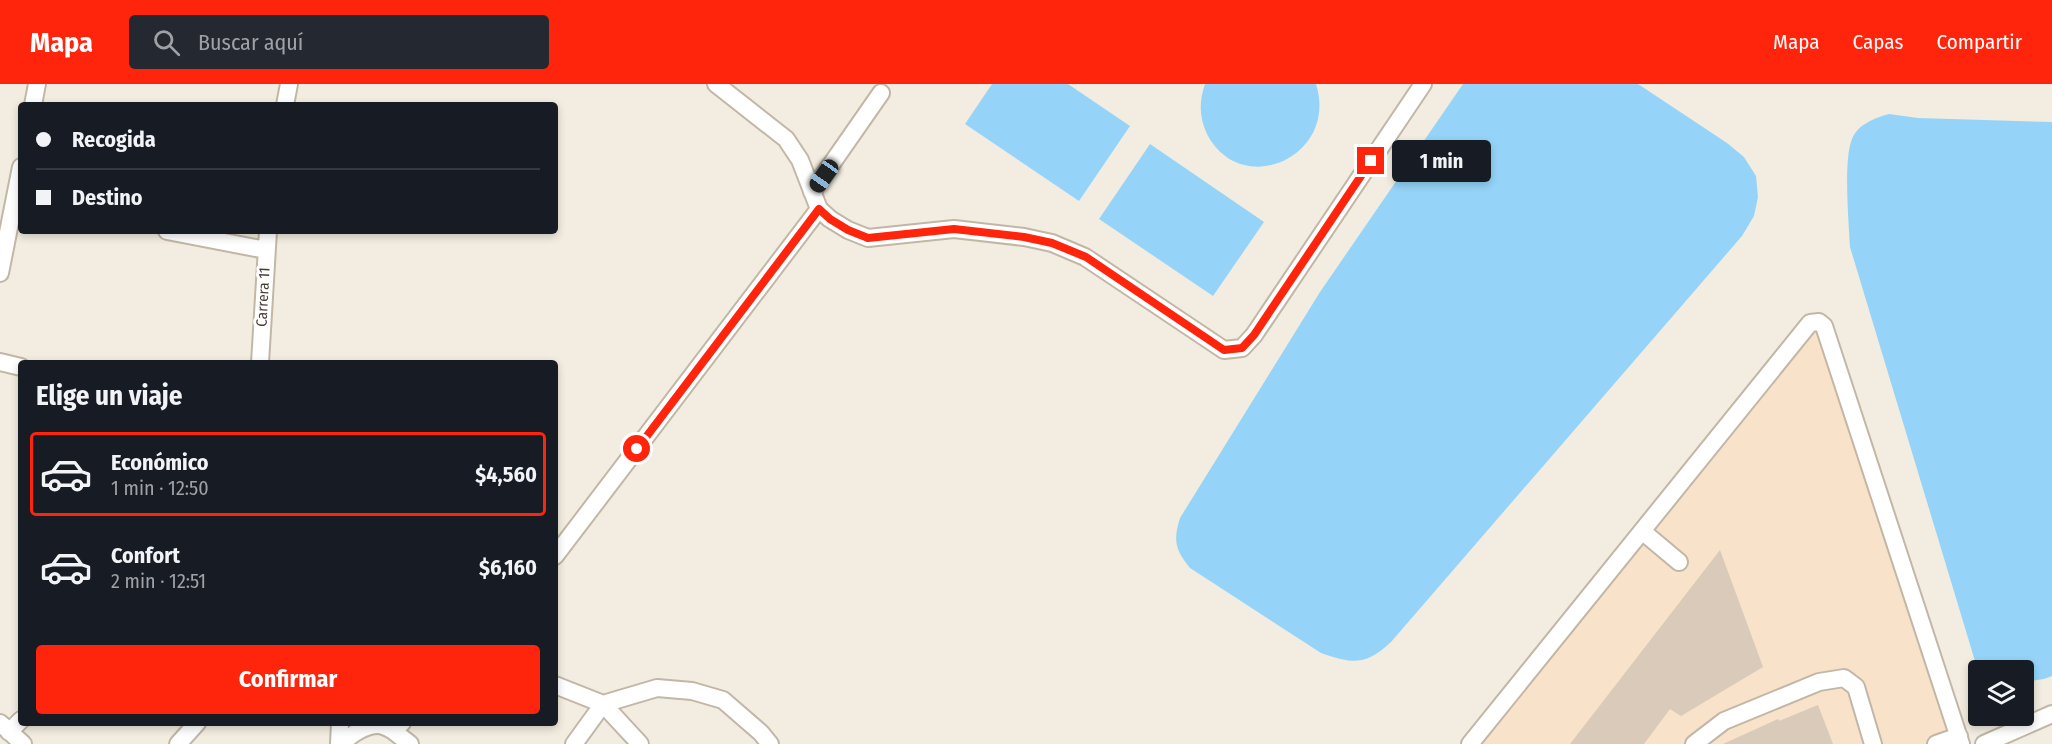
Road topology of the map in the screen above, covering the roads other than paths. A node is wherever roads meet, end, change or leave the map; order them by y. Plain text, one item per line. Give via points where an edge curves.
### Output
1 (37, 84) edge
2 (716, 84) edge
3 (1423, 84) edge
4 (284, 85) edge
5 (881, 93) dead end
6 (34, 102) edge
7 (285, 102) edge
8 (18, 178) edge
9 (812, 192) junction
10 (12, 201) edge
11 (819, 209) junction
12 (183, 234) edge
13 (268, 234) edge
14 (266, 250) junction
15 (0, 273) edge
16 (260, 360) edge
17 (0, 362) edge
18 (18, 366) edge
19 (1642, 531) junction
20 (558, 552) edge
21 (1679, 562) dead end
22 (558, 686) edge
23 (603, 704) junction
24 (2052, 714) edge
25 (10, 725) edge
26 (194, 726) edge
27 (340, 726) edge
28 (375, 726) edge
29 (397, 726) edge
30 (1960, 740) edge
31 (22, 744) edge
32 (178, 744) edge
33 (340, 744) edge
34 (410, 744) edge
35 (574, 744) edge
36 (640, 744) edge
37 (770, 744) edge
38 (1470, 744) edge
39 (1694, 744) edge
40 (1873, 744) edge
41 (1936, 744) edge
42 (1984, 744) edge

1 - 6 street
2 - 9 street via 786,139 800,160
3 - 11 street via 1242,348 1224,350 1086,257 1052,243 954,229 868,238 848,230
4 - 7 street
5 - 9 street
8 - 10 street
9 - 11 street
10 - 15 street
11 - 20 street
12 - 14 street
13 - 14 street, Carrera 11
14 - 16 street, Carrera 11
17 - 18 street
19 - 21 street
19 - 30 street via 1810,323 1819,322 1824,326
19 - 38 street
22 - 23 street
23 - 35 street
23 - 36 street
23 - 37 street via 657,688 692,691 723,700
24 - 42 street
25 - 31 street
26 - 32 street
27 - 33 street
28 - 33 street via 349,736
29 - 34 street
30 - 41 street
39 - 40 street via 1724,721 1819,682 1844,678 1856,687

